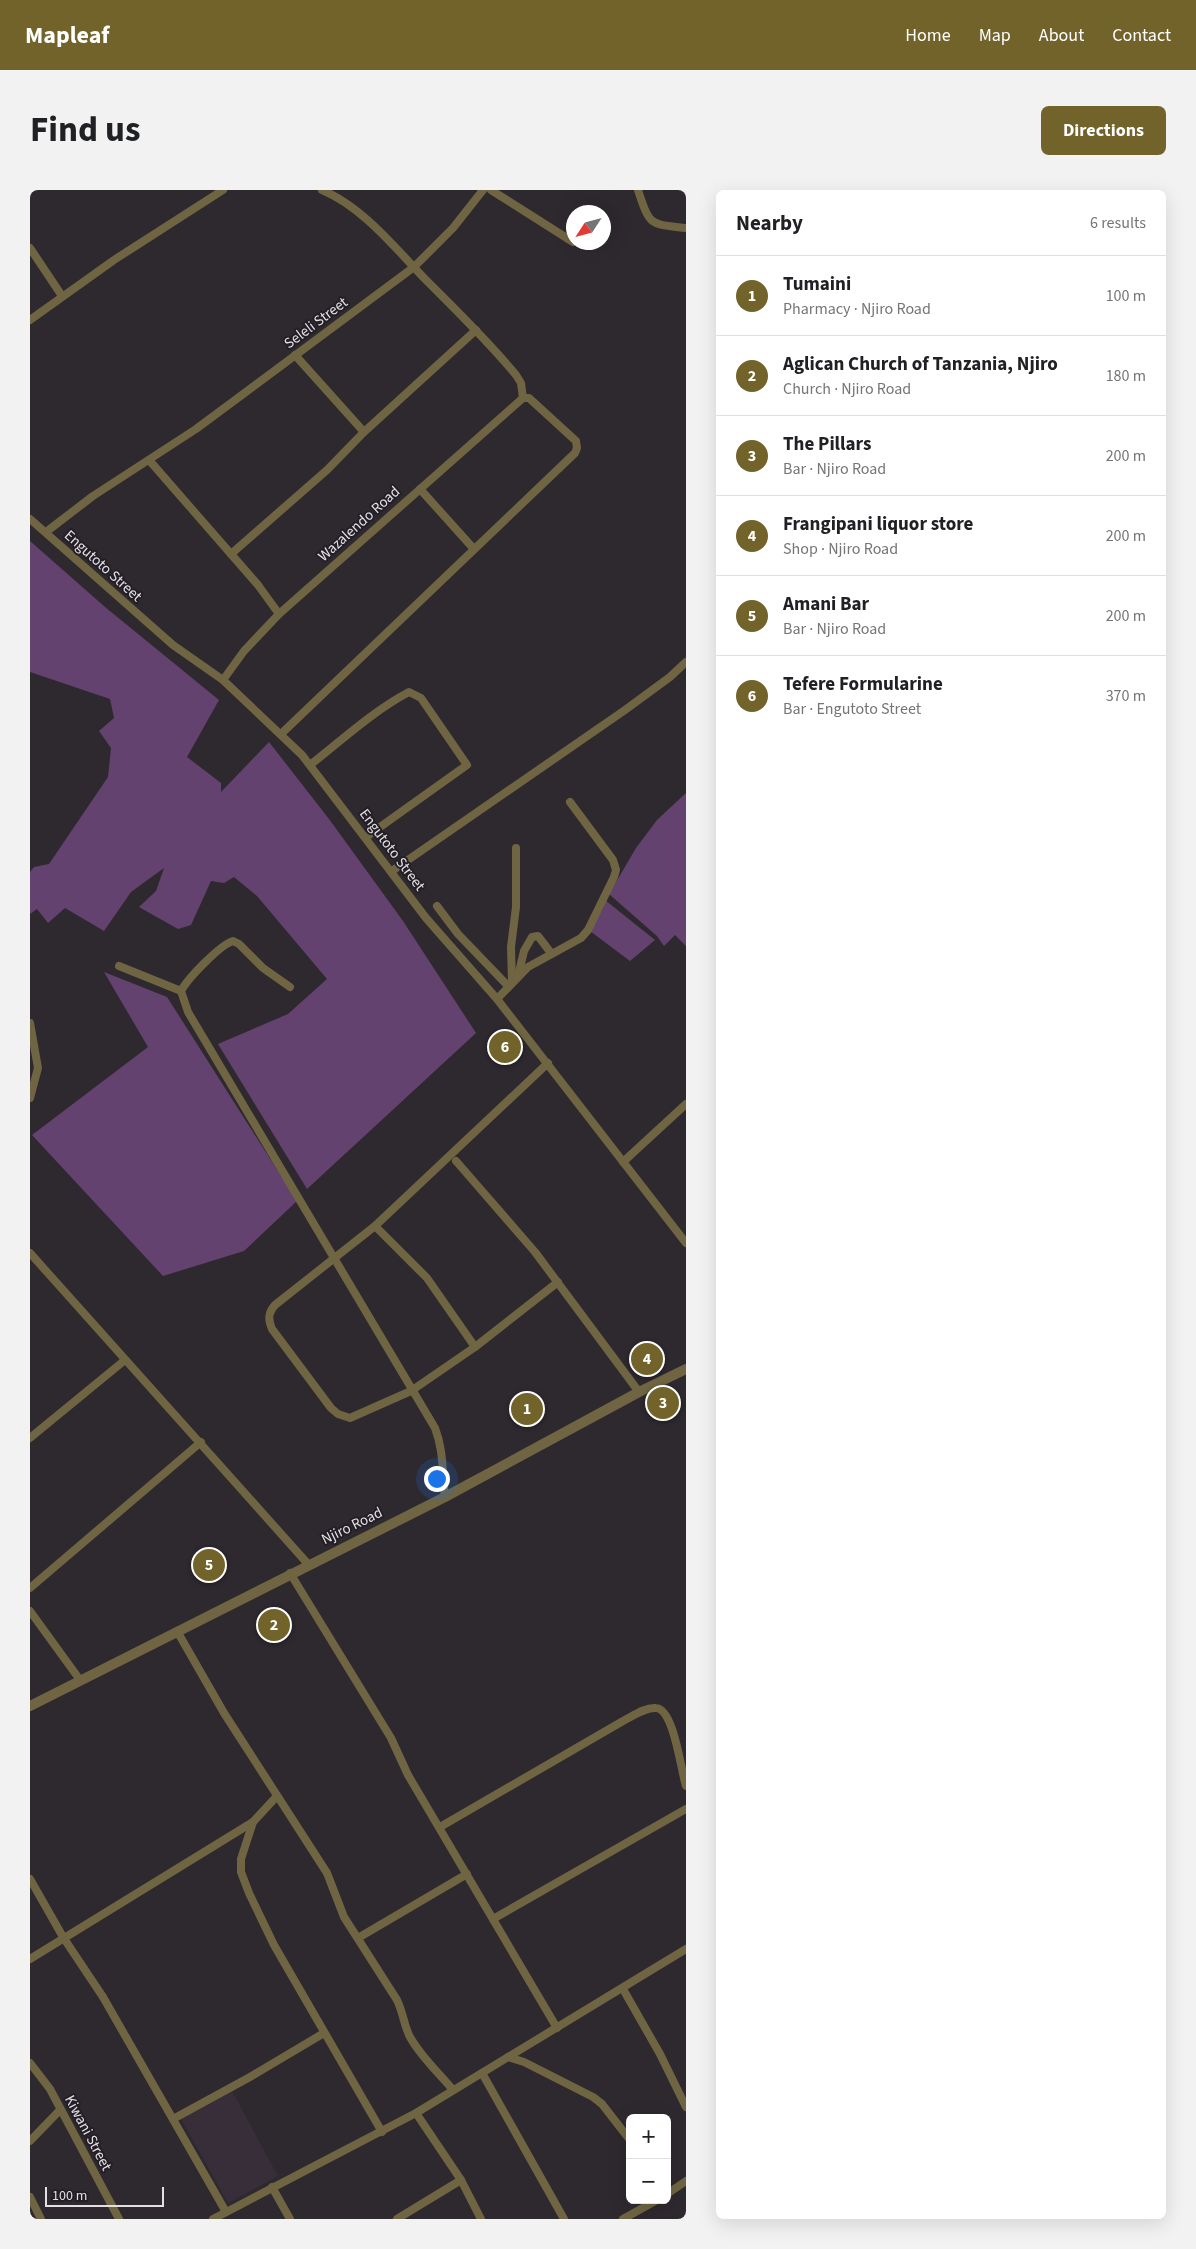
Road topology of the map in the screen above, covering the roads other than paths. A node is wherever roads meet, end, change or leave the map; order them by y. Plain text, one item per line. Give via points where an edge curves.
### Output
1 (223, 190) edge
2 (322, 190) edge
3 (483, 190) edge
4 (490, 190) edge
5 (638, 190) edge
6 (686, 228) edge
7 (566, 238) edge
8 (30, 248) edge
9 (414, 267) junction
10 (62, 296) junction
11 (30, 320) edge
12 (476, 330) junction
13 (295, 355) junction
14 (523, 398) junction
15 (364, 432) junction
16 (149, 460) junction
17 (420, 489) junction
18 (30, 519) edge
19 (46, 532) junction
20 (473, 548) junction
21 (231, 554) junction
22 (279, 614) junction
23 (686, 662) edge
24 (223, 680) junction
25 (281, 734) junction
26 (310, 765) junction
27 (570, 802) dead end
28 (366, 837) junction
29 (516, 848) dead end
30 (392, 871) junction
31 (437, 906) dead end
32 (551, 953) junction
33 (119, 966) dead end
34 (512, 981) junction
35 (290, 987) dead end
36 (181, 991) junction
37 (497, 999) junction
38 (30, 1023) edge
39 (548, 1063) junction
40 (30, 1098) edge
41 (686, 1104) edge
42 (456, 1161) dead end
43 (623, 1162) junction
44 (375, 1226) junction
45 (686, 1243) edge
46 (30, 1253) edge
47 (334, 1258) junction
48 (558, 1282) junction
49 (475, 1347) junction
50 (125, 1360) junction
51 (686, 1369) edge
52 (411, 1391) junction
53 (639, 1392) junction
54 (30, 1426) edge
55 (33, 1436) edge
56 (201, 1442) junction
57 (445, 1497) junction
58 (308, 1564) junction
59 (290, 1573) junction
60 (30, 1588) edge
61 (30, 1611) edge
62 (177, 1631) junction
63 (80, 1680) junction
64 (30, 1706) edge
65 (686, 1786) edge
66 (278, 1796) junction
67 (686, 1809) edge
68 (253, 1822) junction
69 (440, 1827) junction
70 (467, 1874) junction
71 (30, 1879) edge
72 (493, 1919) junction
73 (63, 1936) junction
74 (358, 1938) junction
75 (685, 1953) edge
76 (30, 1959) edge
77 (623, 1988) junction
78 (557, 2028) junction
79 (324, 2033) junction
80 (508, 2057) junction
81 (30, 2063) edge
82 (482, 2072) junction
83 (453, 2090) junction
84 (686, 2107) edge
85 (60, 2110) junction
86 (416, 2113) junction
87 (173, 2119) junction
88 (382, 2132) junction
89 (626, 2135) edge
90 (30, 2141) edge
91 (461, 2180) junction
92 (686, 2181) edge
93 (272, 2187) junction
94 (671, 2191) edge
95 (30, 2197) edge
96 (650, 2204) edge
97 (226, 2212) junction
98 (40, 2219) edge
99 (119, 2219) edge
100 (214, 2219) edge
101 (290, 2219) edge
102 (397, 2219) edge
103 (481, 2219) edge
104 (564, 2219) edge
105 (623, 2219) edge

1 - 10 street
2 - 9 street via 349,206
3 - 9 street, Seleli Street via 453,228
4 - 7 street
5 - 6 street via 650,218 666,227
8 - 10 street
9 - 12 street
9 - 13 street, Seleli Street
10 - 11 street
12 - 14 street via 516,375
12 - 15 street
13 - 15 street
13 - 16 street, Seleli Street
14 - 17 street, Wazalendo Road
14 - 20 street via 529,398 576,441 577,448
15 - 21 street via 327,470
16 - 19 street, Seleli Street via 93,496
16 - 21 street
17 - 20 street
17 - 22 street, Wazalendo Road
18 - 19 street, Engutoto Street
19 - 24 street, Engutoto Street via 173,645
20 - 25 street
21 - 22 street
22 - 24 street, Wazalendo Road via 244,651
23 - 30 street via 625,710
24 - 25 street, Engutoto Street
25 - 26 street, Engutoto Street
26 - 28 street, Engutoto Street
26 - 28 street via 402,695 409,692 421,698 467,765
27 - 32 street via 613,860 616,870 588,930 575,942
28 - 30 street, Engutoto Street
29 - 34 street
30 - 37 street, Engutoto Street via 426,918
31 - 34 street via 458,934
32 - 34 street
32 - 34 street via 538,936 532,937
33 - 36 street
34 - 37 street
35 - 36 street via 262,968 233,941 195,973
36 - 47 street via 188,1012
37 - 39 street, Engutoto Street
38 - 40 street via 38,1068
39 - 43 street, Engutoto Street
39 - 44 street
41 - 43 street
42 - 48 street
43 - 45 street, Engutoto Street
44 - 47 street
44 - 49 street via 426,1278
46 - 50 street
47 - 52 street
47 - 52 street via 269,1312 272,1329 331,1408 344,1418 355,1418
48 - 49 street
48 - 53 street
49 - 52 street
50 - 55 street
50 - 56 street
51 - 53 street, Njiro Road
52 - 57 street via 441,1444
53 - 57 street, Njiro Road
54 - 55 street
56 - 58 street
56 - 60 street
57 - 58 street, Njiro Road
58 - 59 street, Njiro Road
59 - 62 street, Njiro Road
59 - 69 street via 367,1696 408,1775
61 - 63 street
62 - 63 street, Njiro Road
62 - 66 street via 224,1713
63 - 64 street, Njiro Road
65 - 69 street via 668,1717 660,1708 654,1707
66 - 68 street
66 - 74 street via 327,1873 344,1917
67 - 72 street
68 - 73 street
68 - 79 street via 241,1859 241,1872 274,1945
69 - 70 street
70 - 72 street
70 - 74 street
71 - 73 street
72 - 78 street
73 - 76 street
73 - 87 street via 103,1997
74 - 83 street via 404,2013 410,2036
75 - 77 street
77 - 78 street
77 - 84 street
78 - 80 street
79 - 87 street
79 - 88 street
80 - 82 street
80 - 89 street via 593,2097
81 - 85 street, Kiwani Street via 45,2081
82 - 83 street
82 - 104 street
83 - 86 street
85 - 90 street
85 - 99 street, Kiwani Street
86 - 88 street
86 - 91 street
87 - 97 street
88 - 93 street
91 - 102 street
91 - 103 street
92 - 94 street
93 - 97 street
93 - 101 street
95 - 98 street
96 - 105 street
97 - 100 street

